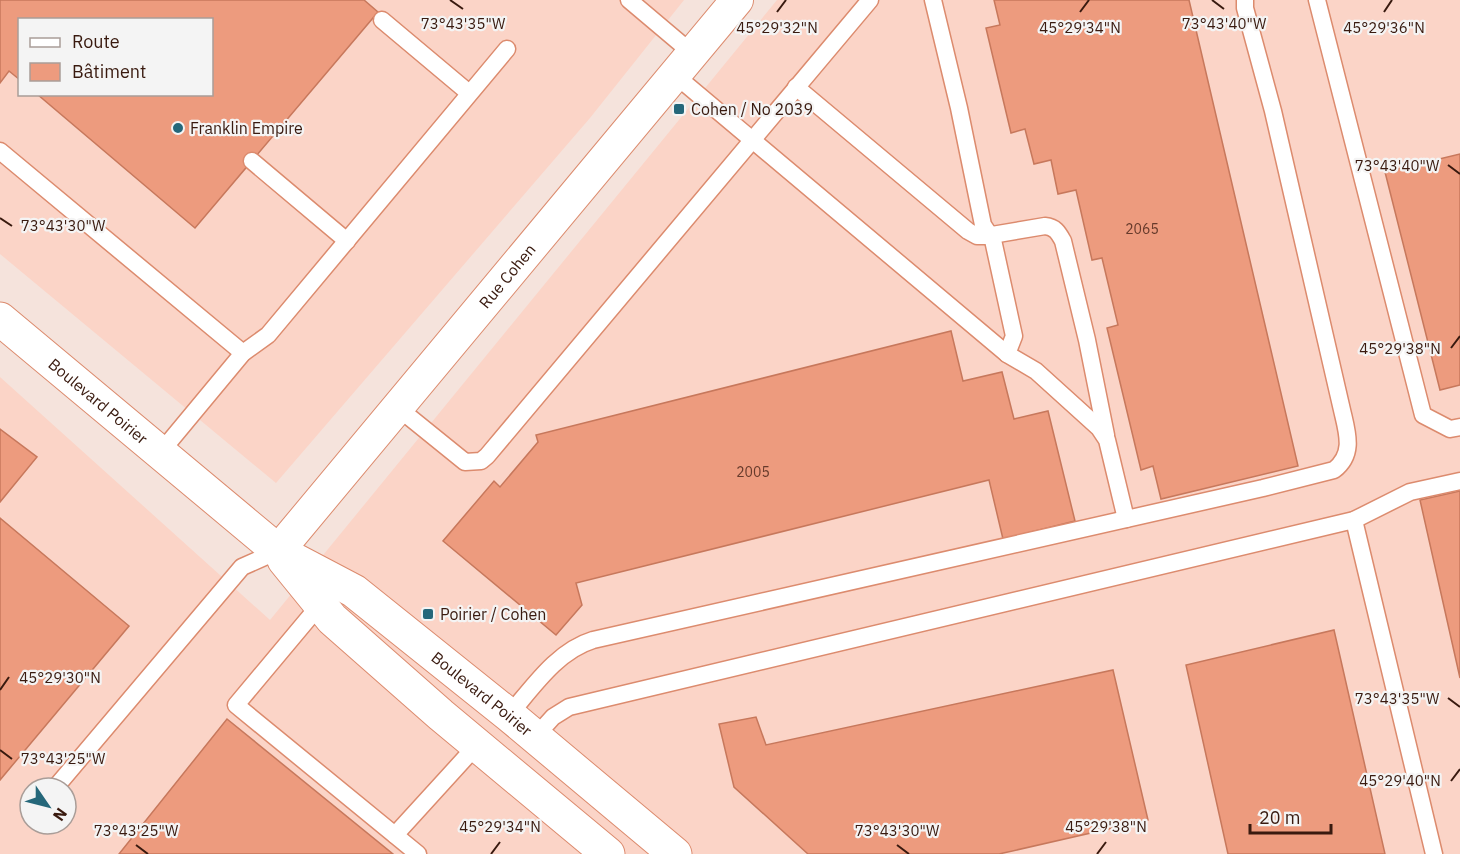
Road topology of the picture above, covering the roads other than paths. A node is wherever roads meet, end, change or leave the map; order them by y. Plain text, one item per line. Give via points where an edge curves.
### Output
1 (629, 0) edge
2 (737, 0) edge
3 (870, 0) edge
4 (933, 0) edge
5 (1245, 0) edge
6 (1317, 0) edge
7 (382, 20) dead end
8 (507, 49) dead end
9 (684, 64) junction
10 (796, 87) junction
11 (470, 93) junction
12 (752, 140) junction
13 (0, 151) edge
14 (252, 160) dead end
15 (990, 235) junction
16 (347, 241) junction
17 (0, 319) edge
18 (243, 353) junction
19 (1007, 354) junction
20 (397, 407) junction
21 (1460, 427) edge
22 (1107, 440) junction
23 (160, 453) junction
24 (1460, 481) edge
25 (1126, 519) junction
26 (1354, 520) junction
27 (278, 551) junction
28 (330, 594) junction
29 (509, 715) junction
30 (535, 737) junction
31 (477, 745) junction
32 (65, 776) edge
33 (395, 835) junction
34 (594, 850) edge
35 (418, 854) edge
36 (675, 854) edge
37 (1434, 854) edge

1 - 9 lane
2 - 9 street, Rue Cohen
3 - 10 lane
4 - 15 lane via 983,225
5 - 25 lane via 1342,410 1349,442 1347,454 1334,470
6 - 21 lane via 1423,415 1450,429
7 - 11 lane
8 - 11 lane
9 - 12 lane
9 - 20 street, Rue Cohen
10 - 12 lane
10 - 15 lane via 968,231 977,236
11 - 16 lane
12 - 19 lane
12 - 20 lane via 481,461 465,462
13 - 18 lane
14 - 16 lane
15 - 19 lane via 1014,336
15 - 22 lane via 1045,226 1058,231 1087,340
16 - 18 lane via 268,335
17 - 23 street, Boulevard Poirier
18 - 23 lane
19 - 22 lane via 1036,371 1099,428
20 - 27 street, Rue Cohen
22 - 25 lane
23 - 27 street, Boulevard Poirier
24 - 26 lane via 1410,492
25 - 29 lane via 593,640 581,644 554,665
26 - 30 lane via 569,707 553,717
26 - 37 lane
27 - 28 street, Boulevard Poirier
27 - 32 lane via 242,567
28 - 29 street, Boulevard Poirier via 354,591
28 - 31 street, Boulevard Poirier via 332,619
28 - 33 lane via 236,705
29 - 30 street, Boulevard Poirier
30 - 36 street, Boulevard Poirier
31 - 33 lane
31 - 34 street, Boulevard Poirier
33 - 35 lane

